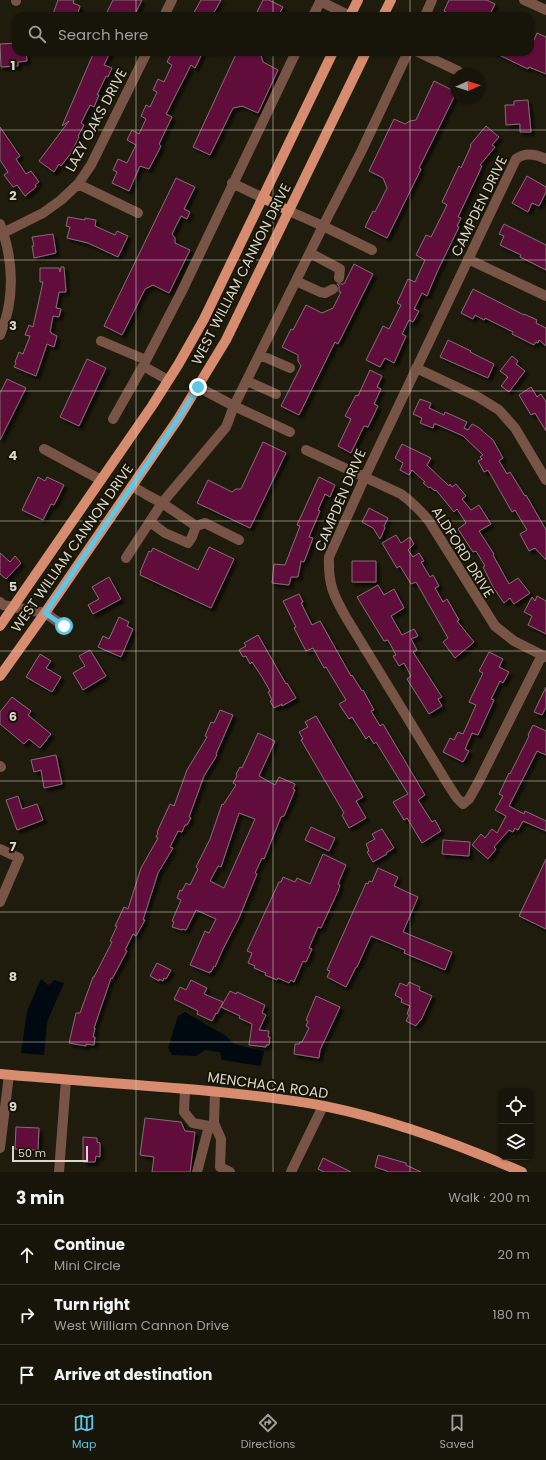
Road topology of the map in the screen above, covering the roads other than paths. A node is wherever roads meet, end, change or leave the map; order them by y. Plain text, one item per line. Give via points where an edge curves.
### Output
1 (172, 0) edge
2 (320, 0) edge
3 (358, 0) edge
4 (391, 0) edge
5 (432, 0) edge
6 (524, 0) edge
7 (546, 10) edge
8 (166, 12) edge
9 (315, 12) edge
10 (342, 12) edge
11 (352, 12) edge
12 (385, 12) edge
13 (426, 12) edge
14 (145, 56) edge
15 (294, 56) edge
16 (331, 56) edge
17 (364, 56) edge
18 (406, 56) edge
19 (426, 56) edge
20 (452, 68) edge
21 (546, 159) edge
22 (232, 183) junction
23 (78, 184) junction
24 (263, 198) junction
25 (289, 211) junction
26 (138, 213) dead end
27 (323, 226) junction
28 (2, 229) edge
29 (372, 250) dead end
30 (310, 253) junction
31 (468, 259) junction
32 (339, 278) dead end
33 (296, 281) junction
34 (333, 289) dead end
35 (546, 296) edge
36 (0, 335) edge
37 (101, 341) dead end
38 (260, 355) junction
39 (144, 363) junction
40 (290, 368) dead end
41 (416, 368) junction
42 (168, 380) junction
43 (247, 381) junction
44 (198, 387) junction
45 (276, 394) dead end
46 (234, 406) junction
47 (113, 419) dead end
48 (290, 432) dead end
49 (44, 449) dead end
50 (306, 450) dead end
51 (364, 477) junction
52 (101, 480) junction
53 (546, 480) edge
54 (132, 486) junction
55 (162, 503) junction
56 (150, 522) junction
57 (196, 526) junction
58 (239, 540) dead end
59 (126, 558) dead end
60 (0, 602) edge
61 (14, 607) junction
62 (45, 613) junction
63 (0, 626) edge
64 (64, 626) dead end
65 (544, 656) edge
66 (0, 676) edge
67 (0, 849) edge
68 (0, 902) edge
69 (4, 1074) edge
70 (66, 1080) junction
71 (185, 1089) junction
72 (215, 1092) junction
73 (323, 1106) junction
74 (212, 1124) junction
75 (0, 1148) edge
76 (59, 1172) edge
77 (197, 1172) edge
78 (230, 1172) edge
79 (291, 1172) edge
80 (522, 1172) edge

1 - 8 street
2 - 9 street
2 - 10 street
3 - 11 main road
4 - 12 main road
5 - 13 street
6 - 7 street
14 - 23 street, LAZY OAKS DRIVE via 91,165
15 - 22 street
16 - 24 main road, WEST WILLIAM CANNON DRIVE
17 - 25 main road, WEST WILLIAM CANNON DRIVE
18 - 27 street
19 - 20 street
21 - 31 street, CAMPDEN DRIVE via 532,154 516,159
22 - 24 street
22 - 39 street via 182,291
23 - 26 street
23 - 28 street, LAZY OAKS DRIVE via 43,213
24 - 25 main road
24 - 42 main road, WEST WILLIAM CANNON DRIVE via 204,319
25 - 27 street
25 - 44 main road, WEST WILLIAM CANNON DRIVE via 226,340
27 - 29 street
27 - 30 street
28 - 36 street via 10,257 11,278 10,301
30 - 32 street via 340,269
30 - 33 street
31 - 35 street
31 - 41 street, CAMPDEN DRIVE
33 - 34 street via 320,292 325,293
33 - 38 street
37 - 39 street
38 - 40 street
38 - 43 street
39 - 42 street
39 - 47 street
41 - 51 street, CAMPDEN DRIVE
41 - 53 street via 478,397 499,410 515,428
42 - 52 main road, WEST WILLIAM CANNON DRIVE
43 - 45 street
43 - 46 street
44 - 46 street
44 - 54 main road, WEST WILLIAM CANNON DRIVE
46 - 48 street
46 - 55 street via 226,427
49 - 52 street
50 - 51 street, ALDFORD DRIVE
51 - 65 street, ALDFORD DRIVE via 400,494 421,510 495,626 514,641
51 - 65 street, CAMPDEN DRIVE via 329,557 333,593 452,792 463,804 478,783
52 - 61 main road, WEST WILLIAM CANNON DRIVE
54 - 55 street
54 - 62 main road, WEST WILLIAM CANNON DRIVE
55 - 56 street
55 - 57 street
56 - 57 street via 188,543
56 - 59 street
57 - 58 street via 205,523
60 - 61 street
61 - 62 street
61 - 63 main road, WEST WILLIAM CANNON DRIVE
62 - 64 street
62 - 66 main road, WEST WILLIAM CANNON DRIVE
67 - 68 street via 19,858
69 - 70 main road, MENCHACA ROAD
69 - 75 street
70 - 71 main road, MENCHACA ROAD
70 - 76 street
71 - 72 main road, MENCHACA ROAD
71 - 74 street via 184,1112 193,1123
72 - 73 main road, MENCHACA ROAD
72 - 74 street
73 - 79 street
73 - 80 main road, MENCHACA ROAD via 406,1128 470,1150
74 - 77 street
74 - 78 street via 221,1139 220,1167

